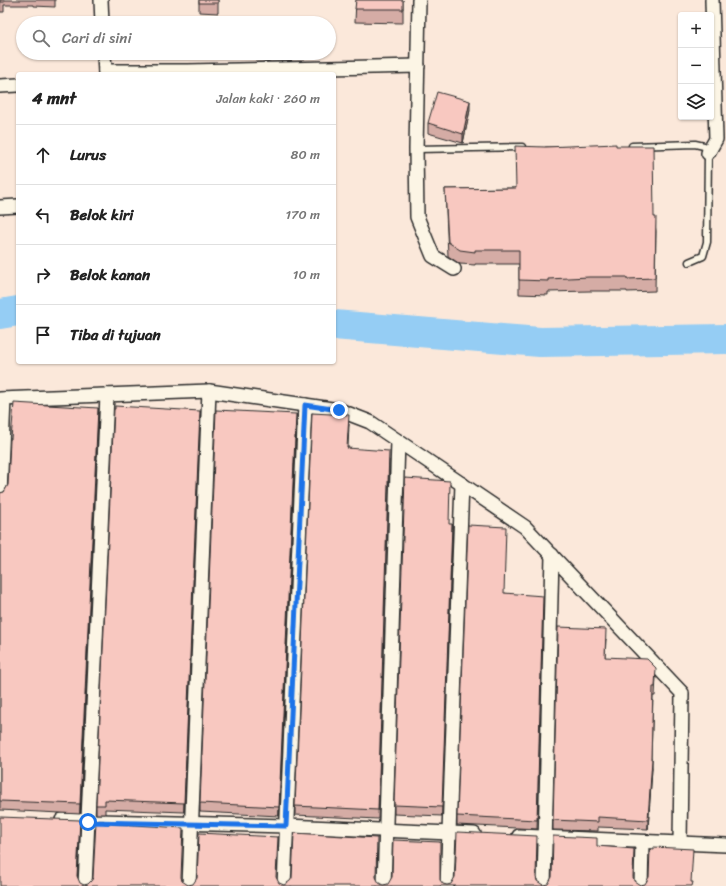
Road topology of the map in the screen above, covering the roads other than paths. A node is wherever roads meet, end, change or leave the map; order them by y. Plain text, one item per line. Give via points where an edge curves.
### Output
1 (101, 0) edge
2 (419, 0) edge
3 (712, 0) edge
4 (102, 16) edge
5 (104, 60) edge
6 (418, 66) junction
7 (105, 72) edge
8 (16, 85) edge
9 (0, 86) edge
10 (624, 146) edge
11 (532, 147) edge
12 (416, 148) junction
13 (708, 153) junction
14 (16, 206) edge
15 (0, 207) edge
16 (689, 262) dead end
17 (454, 269) dead end
18 (209, 391) junction
19 (107, 395) junction
20 (2, 399) edge
21 (305, 405) junction
22 (398, 441) junction
23 (462, 484) junction
24 (0, 494) edge
25 (552, 556) junction
26 (51, 820) edge
27 (88, 822) junction
28 (192, 823) junction
29 (286, 826) junction
30 (386, 830) junction
31 (449, 833) junction
32 (486, 835) edge
33 (508, 836) edge
34 (545, 837) junction
35 (642, 842) junction
36 (680, 843) junction
37 (726, 845) edge
38 (85, 886) edge
39 (189, 886) edge
40 (284, 886) edge
41 (384, 886) edge
42 (447, 886) edge
43 (544, 886) edge
44 (641, 886) edge

1 - 4 street
2 - 6 street
3 - 13 street via 716,139
5 - 7 street
6 - 7 street
6 - 12 street
8 - 9 street
10 - 13 lane via 695,144 704,146
11 - 12 lane
12 - 17 street via 417,217 432,256
13 - 16 lane via 707,242 703,256
14 - 15 street
18 - 19 street
18 - 21 street
18 - 28 street
19 - 20 street
19 - 27 street
20 - 24 street
21 - 22 street via 339,410 370,422
21 - 29 street
22 - 23 street
22 - 30 street
23 - 25 street via 525,527
23 - 31 street
25 - 34 street
25 - 36 street via 682,693
26 - 27 street
27 - 28 street
27 - 38 street
28 - 29 street
28 - 39 street
29 - 30 street
29 - 40 street
30 - 31 street
30 - 41 street
31 - 32 street
31 - 42 street
33 - 34 street
34 - 35 street
34 - 43 street
35 - 36 street
35 - 44 street
36 - 37 street

